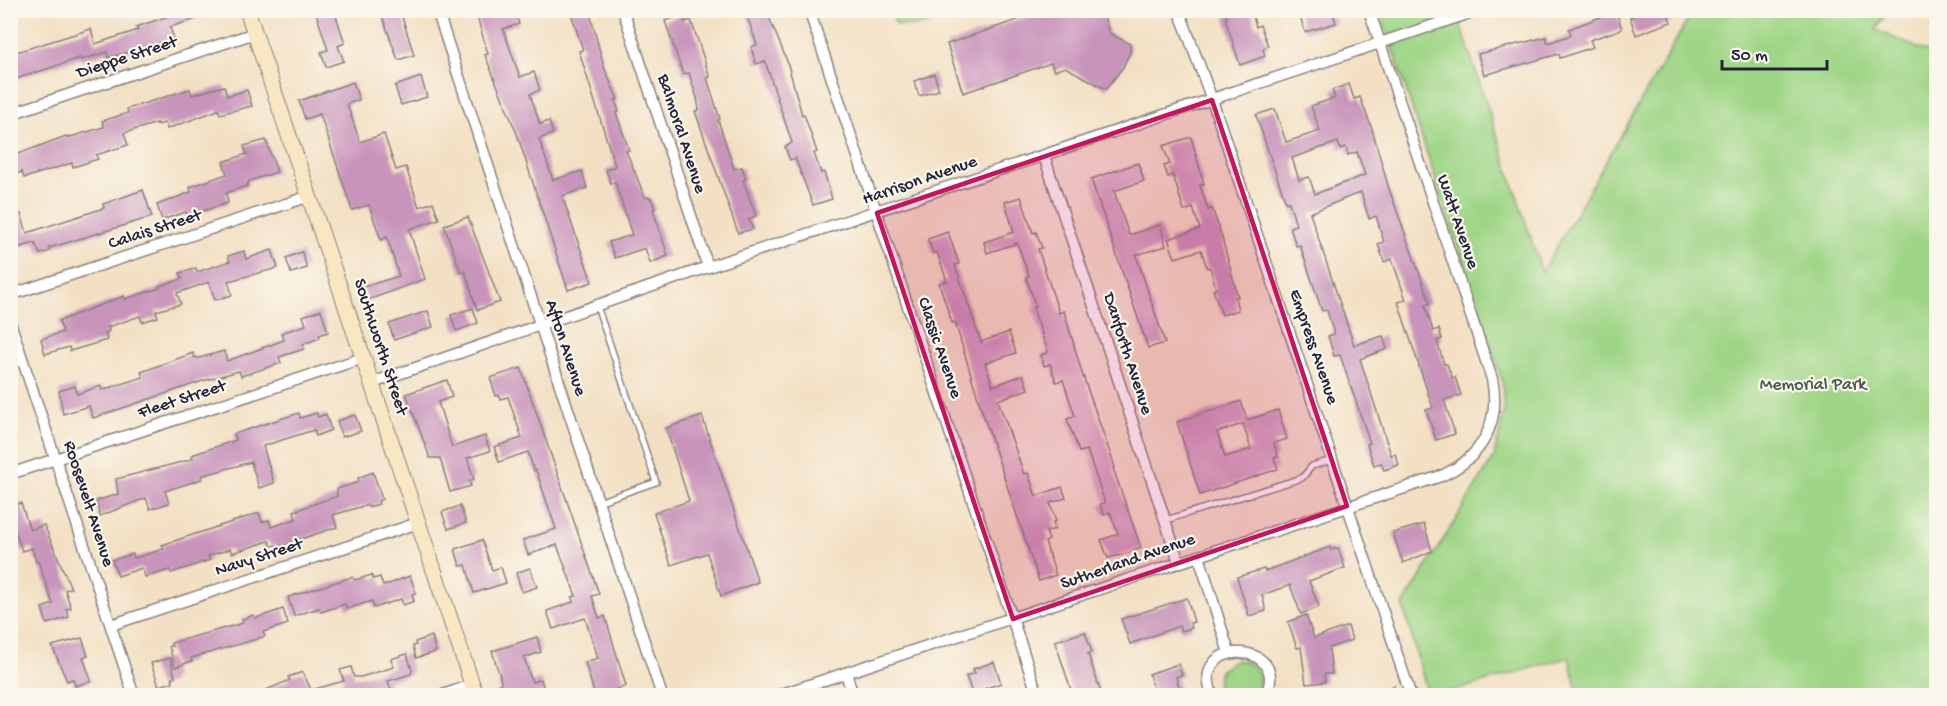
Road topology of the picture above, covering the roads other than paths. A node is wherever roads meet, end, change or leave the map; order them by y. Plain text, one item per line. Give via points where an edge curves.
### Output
1 (247, 10) edge
2 (437, 10) edge
3 (623, 10) edge
4 (809, 10) edge
5 (1179, 10) edge
6 (1369, 10) edge
7 (1479, 10) edge
8 (255, 33) junction
9 (1380, 44) junction
10 (1212, 100) junction
11 (10, 114) edge
12 (1044, 156) junction
13 (310, 196) junction
14 (877, 213) junction
15 (708, 267) junction
16 (10, 295) edge
17 (597, 306) junction
18 (10, 322) edge
19 (540, 326) junction
20 (363, 358) junction
21 (372, 383) junction
22 (1482, 445) joint
23 (56, 459) junction
24 (1333, 459) junction
25 (10, 474) edge
26 (598, 502) junction
27 (1347, 506) junction
28 (1166, 520) junction
29 (418, 523) junction
30 (1198, 556) junction
31 (1179, 562) junction
32 (1013, 619) junction
33 (111, 625) junction
34 (1229, 653) junction
35 (846, 673) junction
36 (474, 690) edge
37 (134, 696) edge
38 (440, 696) edge
39 (662, 696) edge
40 (776, 696) edge
41 (854, 696) edge
42 (1038, 696) edge
43 (1213, 696) edge
44 (1265, 696) edge
45 (1411, 696) edge

1 - 8 main road, Southworth Street
2 - 19 street, Afton Avenue
3 - 15 street, Balmoral Avenue
4 - 14 street, Classic Avenue
5 - 10 street, Empress Avenue
6 - 9 street, Watt Avenue
7 - 9 street, Harrison Avenue
8 - 11 street, Dieppe Street
8 - 13 main road, Southworth Street
9 - 10 street, Harrison Avenue
9 - 22 street, Watt Avenue via 1492,379 1495,407
10 - 12 street, Harrison Avenue
10 - 24 street, Empress Avenue
12 - 14 street, Harrison Avenue
12 - 28 street, Danforth Avenue
13 - 16 street, Calais Street
13 - 20 main road, Southworth Street
14 - 15 street, Harrison Avenue
14 - 32 street, Classic Avenue
15 - 17 street, Harrison Avenue
17 - 19 street, Harrison Avenue
17 - 26 lane via 656,482
18 - 23 street, Roosevelt Avenue
19 - 21 street, Harrison Avenue
19 - 26 street, Afton Avenue
20 - 21 main road, Southworth Street
20 - 23 street, Fleet Street
21 - 29 main road, Southworth Street
22 - 27 street, Sutherland Avenue via 1467,462 1448,473
23 - 25 street, Fleet Street
23 - 33 street, Roosevelt Avenue
24 - 27 street, Empress Avenue
24 - 28 lane via 1312,466 1302,478
26 - 39 street, Afton Avenue
27 - 30 street, Sutherland Avenue
27 - 45 street, Empress Avenue
28 - 31 street, Danforth Avenue
29 - 33 street, Navy Street
29 - 36 main road, Southworth Street
30 - 31 street, Sutherland Avenue
30 - 34 street
31 - 32 street, Sutherland Avenue
32 - 35 street, Sutherland Avenue
32 - 42 street, Classic Avenue
33 - 37 street, Roosevelt Avenue
34 - 43 street via 1220,657 1209,674
34 - 44 street via 1248,652 1264,664 1269,683
35 - 40 street, Sutherland Avenue
35 - 41 street
36 - 38 street

